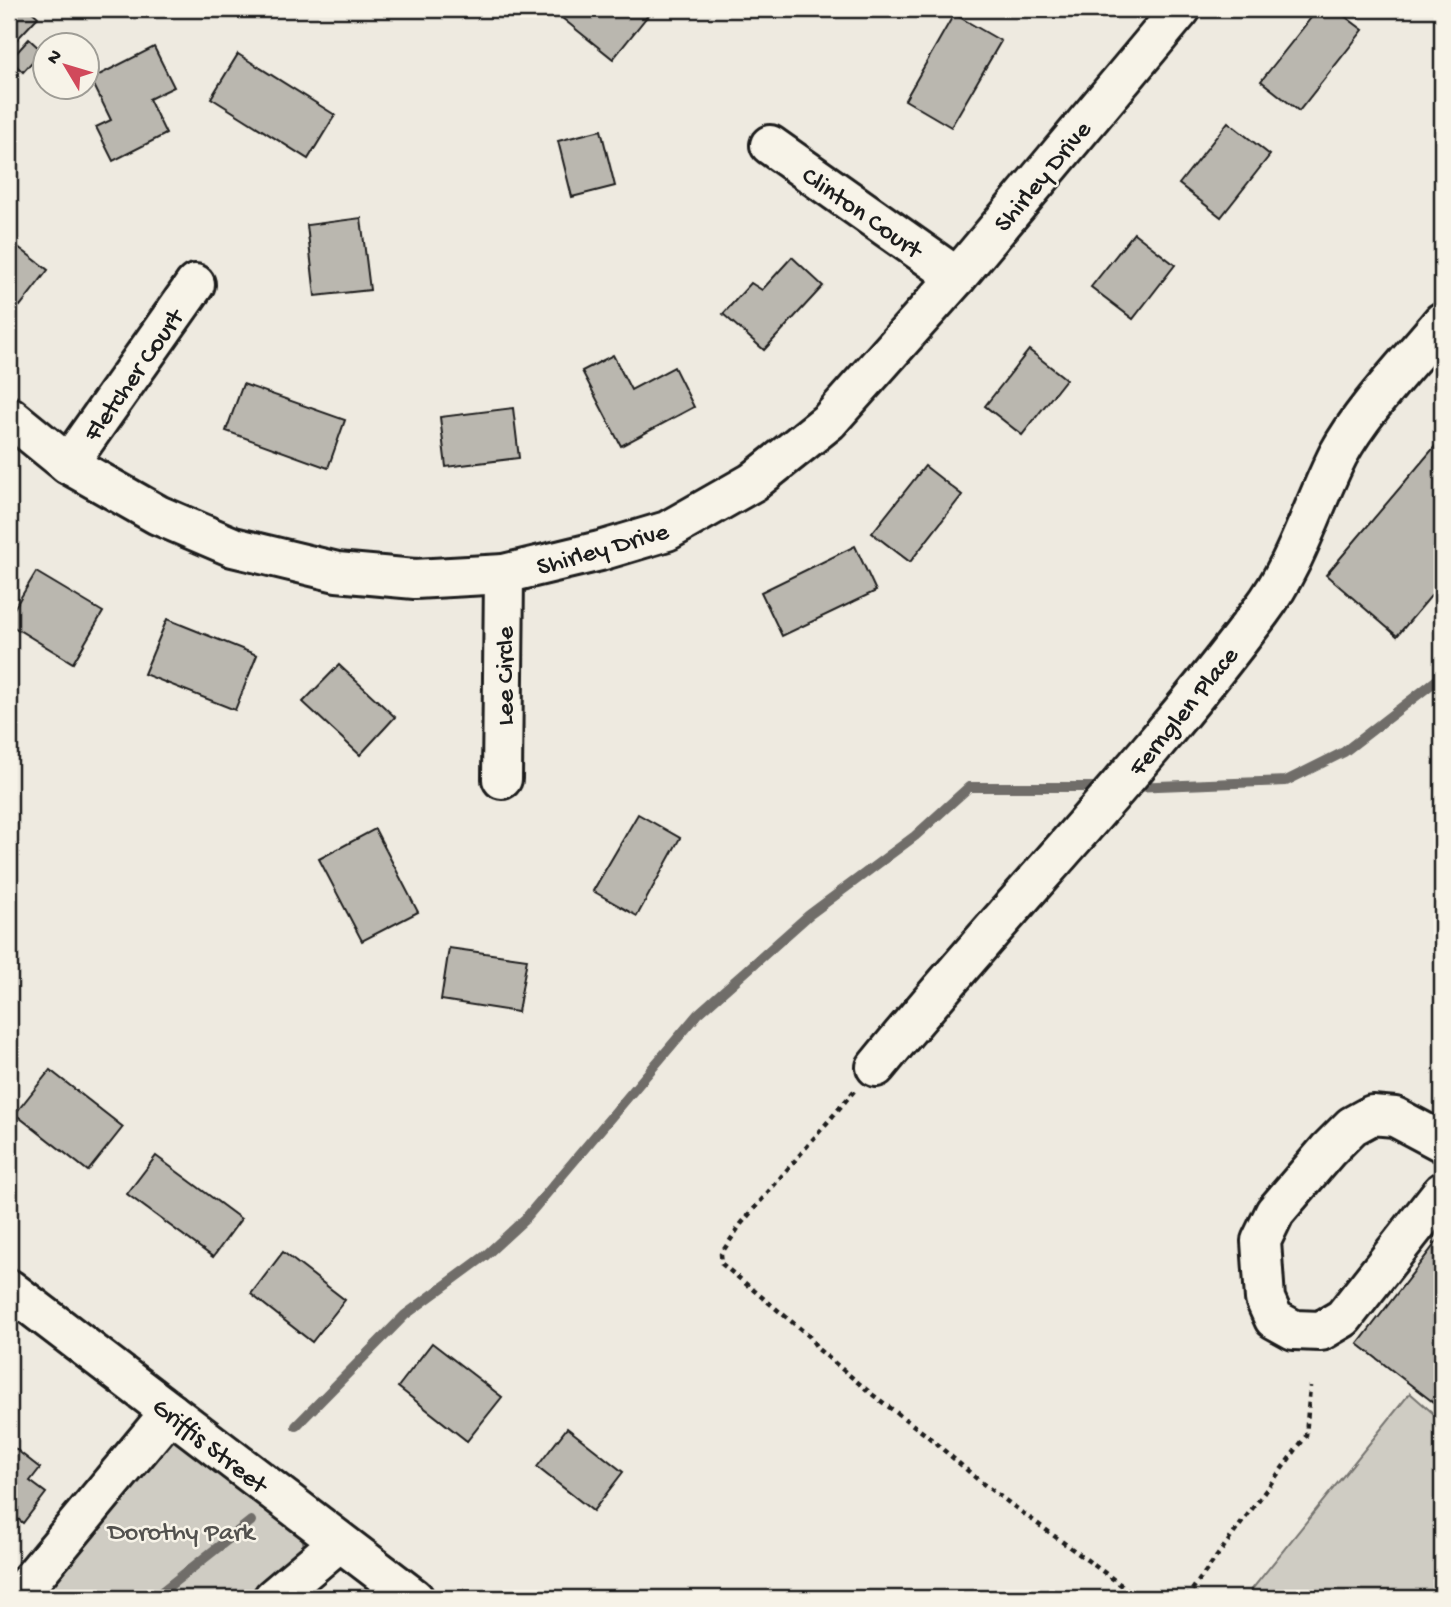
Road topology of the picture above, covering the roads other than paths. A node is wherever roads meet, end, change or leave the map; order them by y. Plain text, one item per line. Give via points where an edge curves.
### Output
1 (1181, 9) edge
2 (770, 145) dead end
3 (957, 277) junction
4 (195, 284) dead end
5 (1442, 322) edge
6 (9, 416) edge
7 (68, 464) junction
8 (504, 574) junction
9 (502, 779) dead end
10 (876, 1067) road end
11 (1442, 1142) edge
12 (1442, 1192) edge
13 (9, 1289) edge
14 (170, 1412) junction
15 (338, 1543) junction
16 (16, 1598) edge
17 (273, 1598) edge
18 (414, 1598) edge

1 - 3 street, Shirley Drive
2 - 3 street, Clinton Court
3 - 8 street, Shirley Drive via 829,421 753,481 667,531
4 - 7 street, Fletcher Court
5 - 10 street, Fernglen Place via 1339,454 1291,561 1264,608 1109,799
6 - 7 street, Shirley Drive
7 - 8 street, Shirley Drive via 158,515 233,547 337,572 415,579
8 - 9 street, Lee Circle
11 - 12 street via 1395,1117 1372,1115 1352,1126 1328,1150 1275,1212 1261,1241 1265,1299 1274,1319 1294,1330 1321,1331 1343,1318
13 - 14 street, Griffis Street
14 - 15 street, Griffis Street
14 - 16 street
15 - 17 street
15 - 18 street, Griffis Street

